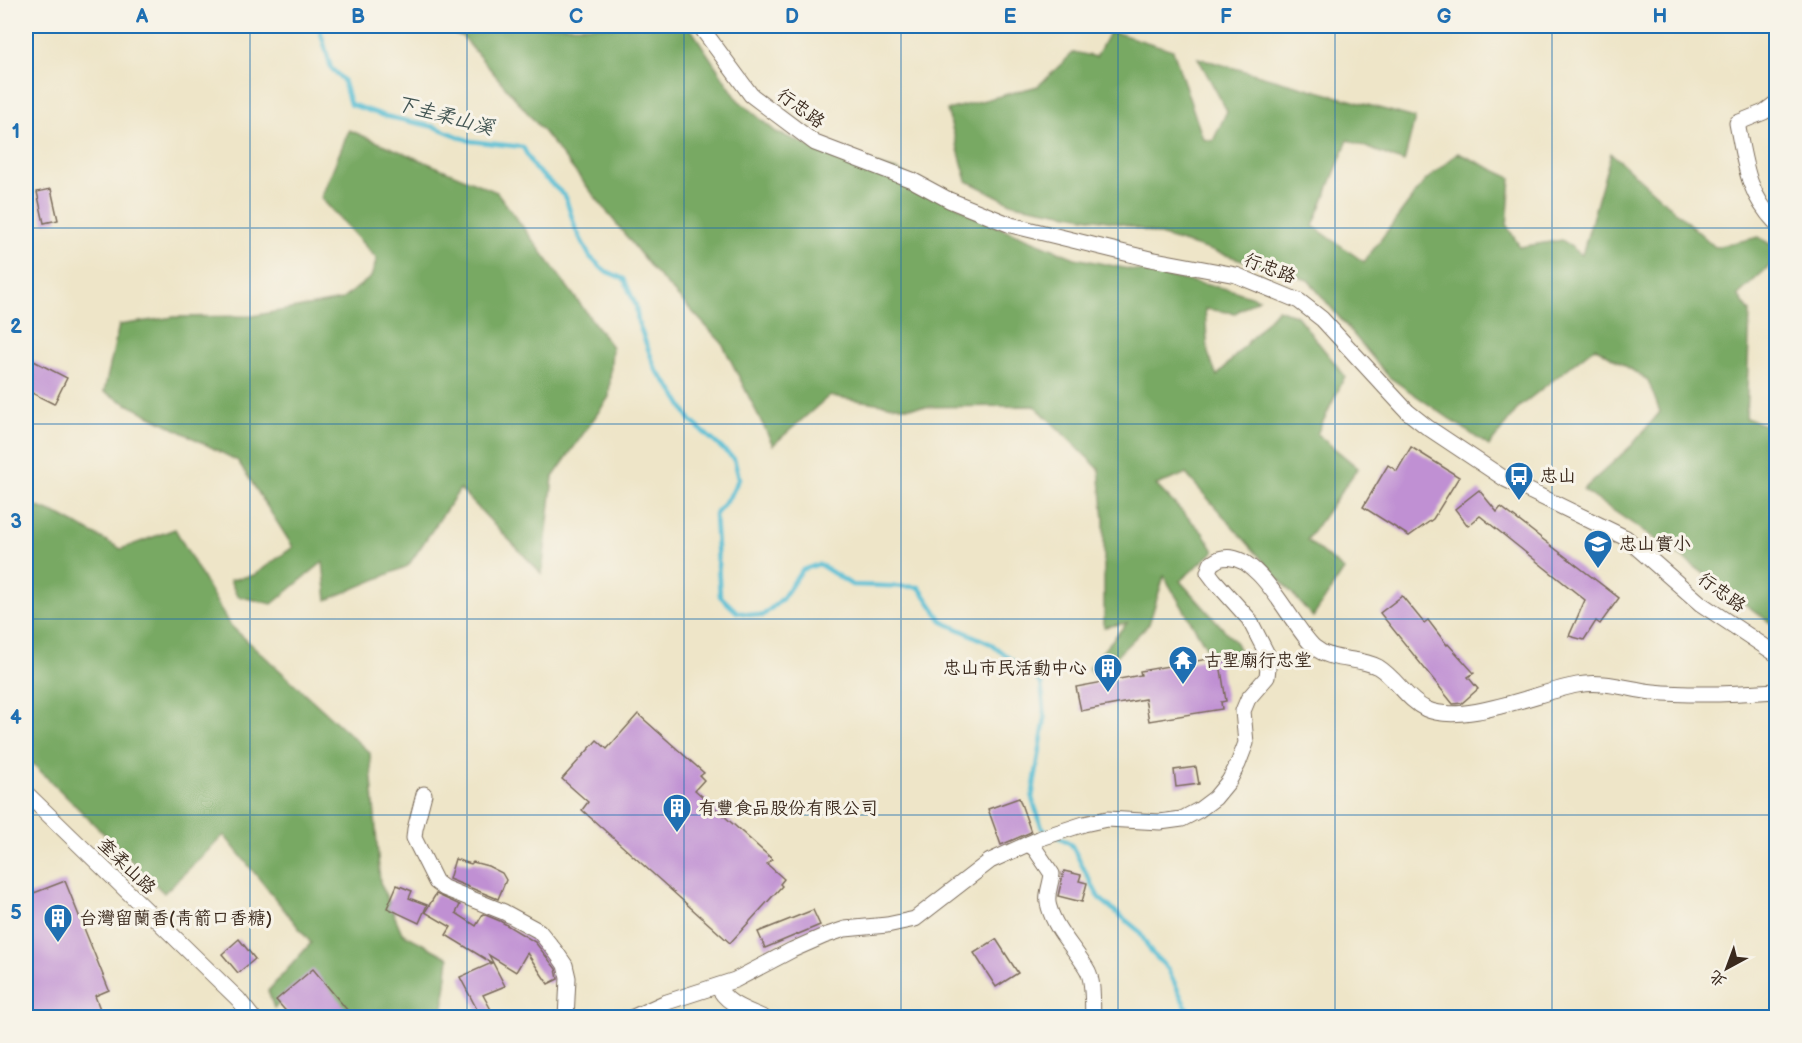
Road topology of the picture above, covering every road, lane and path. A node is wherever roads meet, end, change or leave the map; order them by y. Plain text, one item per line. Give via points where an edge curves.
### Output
1 (700, 26) edge
2 (1776, 103) edge
3 (1776, 223) edge
4 (1776, 654) edge
5 (1776, 691) edge
6 (26, 793) edge
7 (424, 794) dead end
8 (1035, 841) junction
9 (718, 986) junction
10 (253, 1017) edge
11 (566, 1017) edge
12 (631, 1017) edge
13 (764, 1017) edge
14 (1093, 1017) edge

1 - 4 street, 行忠路 via 752,95 815,143 912,180 1011,225 1150,259 1236,275 1299,301 1322,319 1427,428 1505,479 1626,538 1701,604
2 - 3 street via 1737,123 1749,183 1763,210
5 - 8 street via 1655,692 1596,683 1487,710 1441,713 1426,709 1379,668 1326,655 1312,645 1272,589 1249,566 1235,558 1222,558 1211,564 1208,572 1249,619 1269,658 1267,677 1248,699 1244,711 1245,743 1229,781 1215,798 1182,819 1107,819
6 - 10 street, 奎柔山路
7 - 11 street via 414,838 436,882 539,932 565,965
8 - 9 street via 990,861 915,919 845,929 824,936
8 - 14 street via 1035,849 1052,874 1048,905 1088,972
9 - 12 street
9 - 13 street via 728,1001

